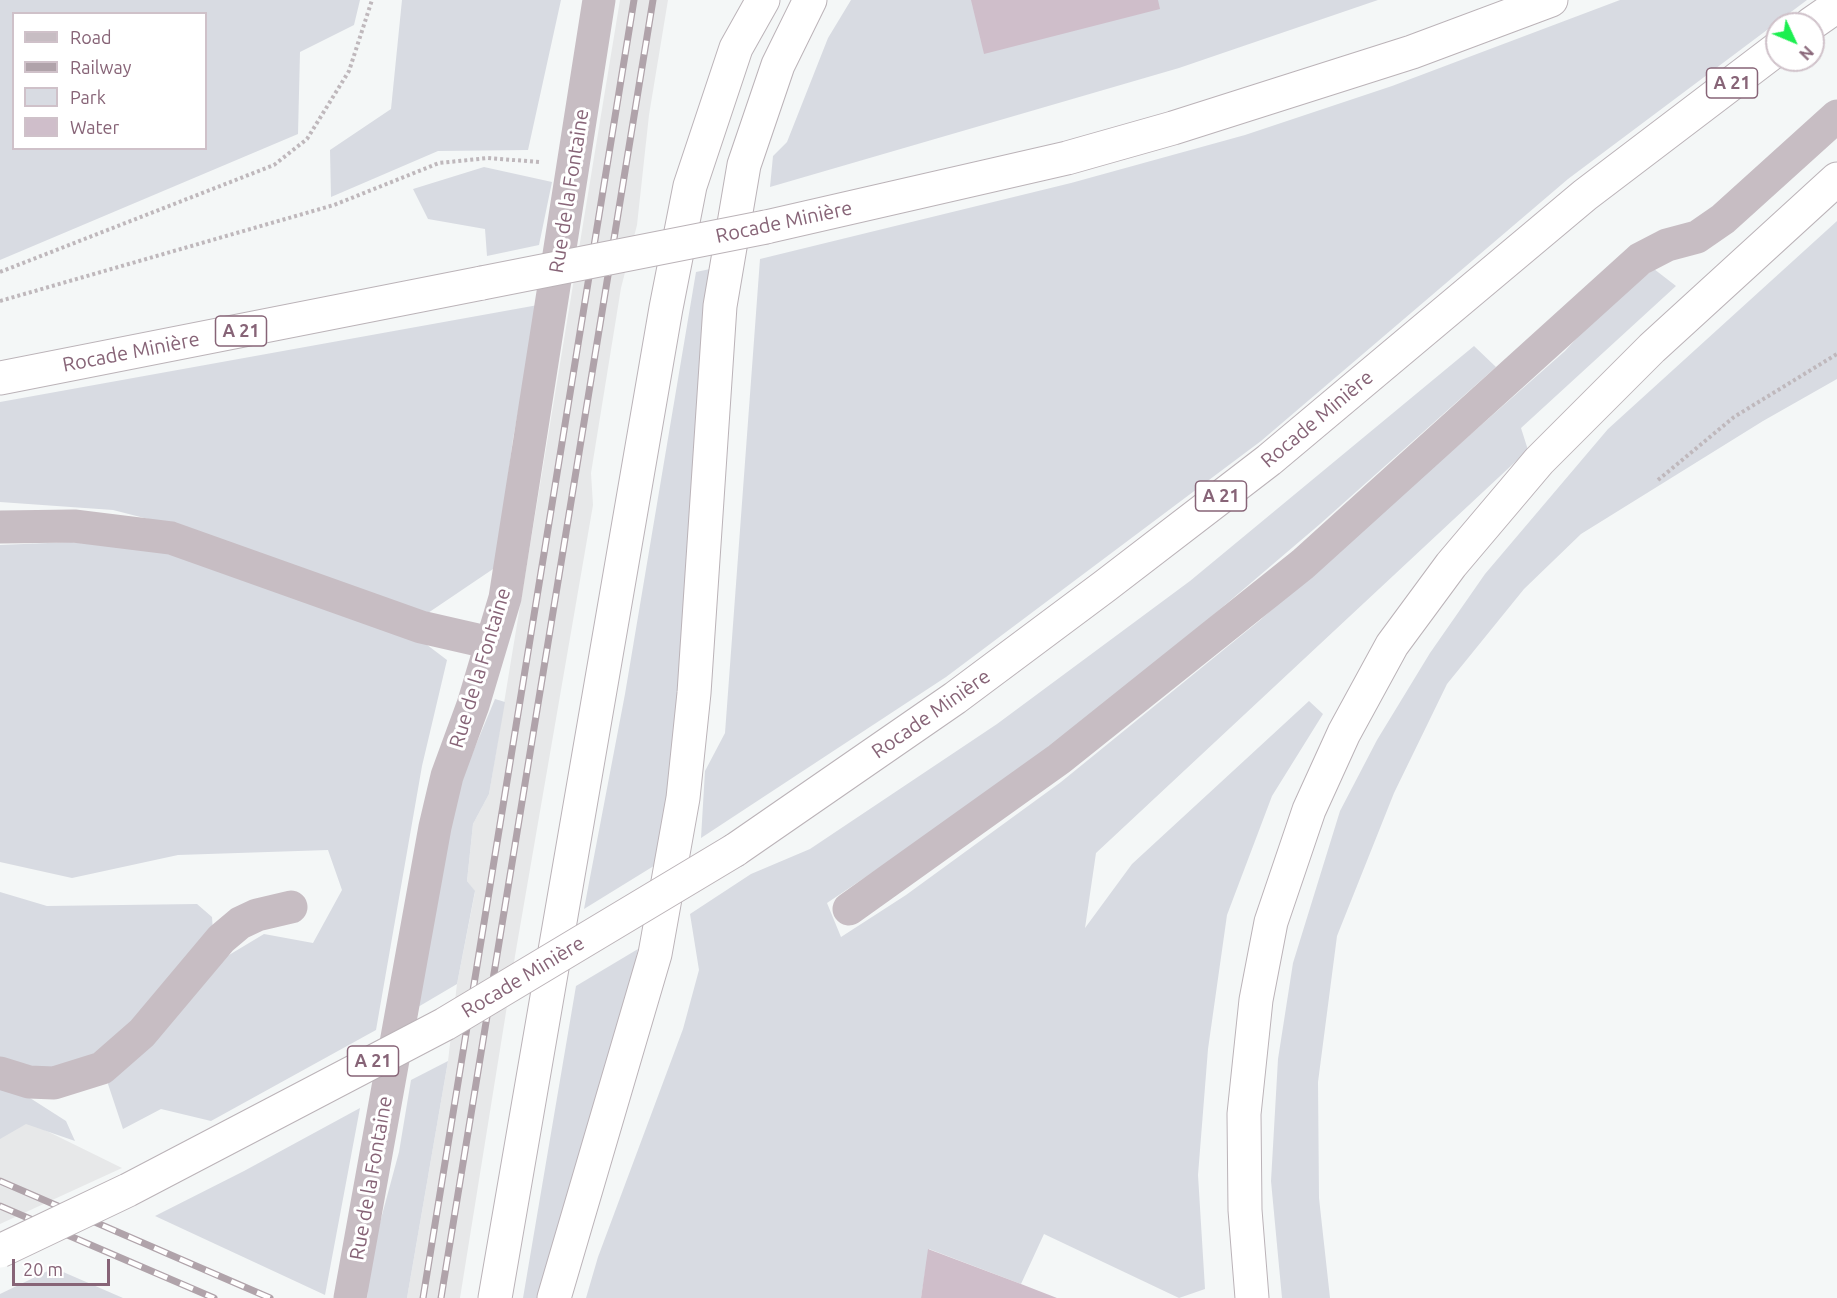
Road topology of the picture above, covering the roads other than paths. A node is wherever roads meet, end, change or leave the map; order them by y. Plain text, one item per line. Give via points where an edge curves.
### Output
1 (599, 0) edge
2 (763, 0) edge
3 (810, 0) edge
4 (1551, 0) edge
5 (1765, 58) edge
6 (1837, 116) edge
7 (1837, 179) edge
8 (0, 378) edge
9 (0, 527) edge
10 (491, 643) junction
11 (291, 907) dead end
12 (849, 909) dead end
13 (0, 1073) edge
14 (0, 1251) edge
15 (350, 1298) edge
16 (495, 1298) edge
17 (554, 1298) edge
18 (1252, 1298) edge

1 - 10 lane, Rue de la Fontaine via 505,598
2 - 16 highway via 736,48 690,186
3 - 17 highway via 777,65 761,109 740,188 720,306 694,693 683,798 655,954
4 - 8 highway, Rocade Minière / A 21, bridge via 1412,52 1067,158 766,227
5 - 14 highway, Rocade Minière / A 21, bridge via 1585,195 1269,460 955,698 735,850 445,1024 128,1190
6 - 12 lane via 1723,219 1697,237 1667,245 1640,259 1285,579 1059,759
7 - 18 highway via 1652,348 1539,461 1451,566 1392,645 1344,733 1309,810 1271,922 1256,1000 1244,1114 1245,1210
9 - 10 lane via 74,526 171,538 421,627
10 - 15 lane, Rue de la Fontaine via 447,776 435,827
11 - 13 lane via 256,915 221,939 142,1033 102,1068 54,1083 29,1082

